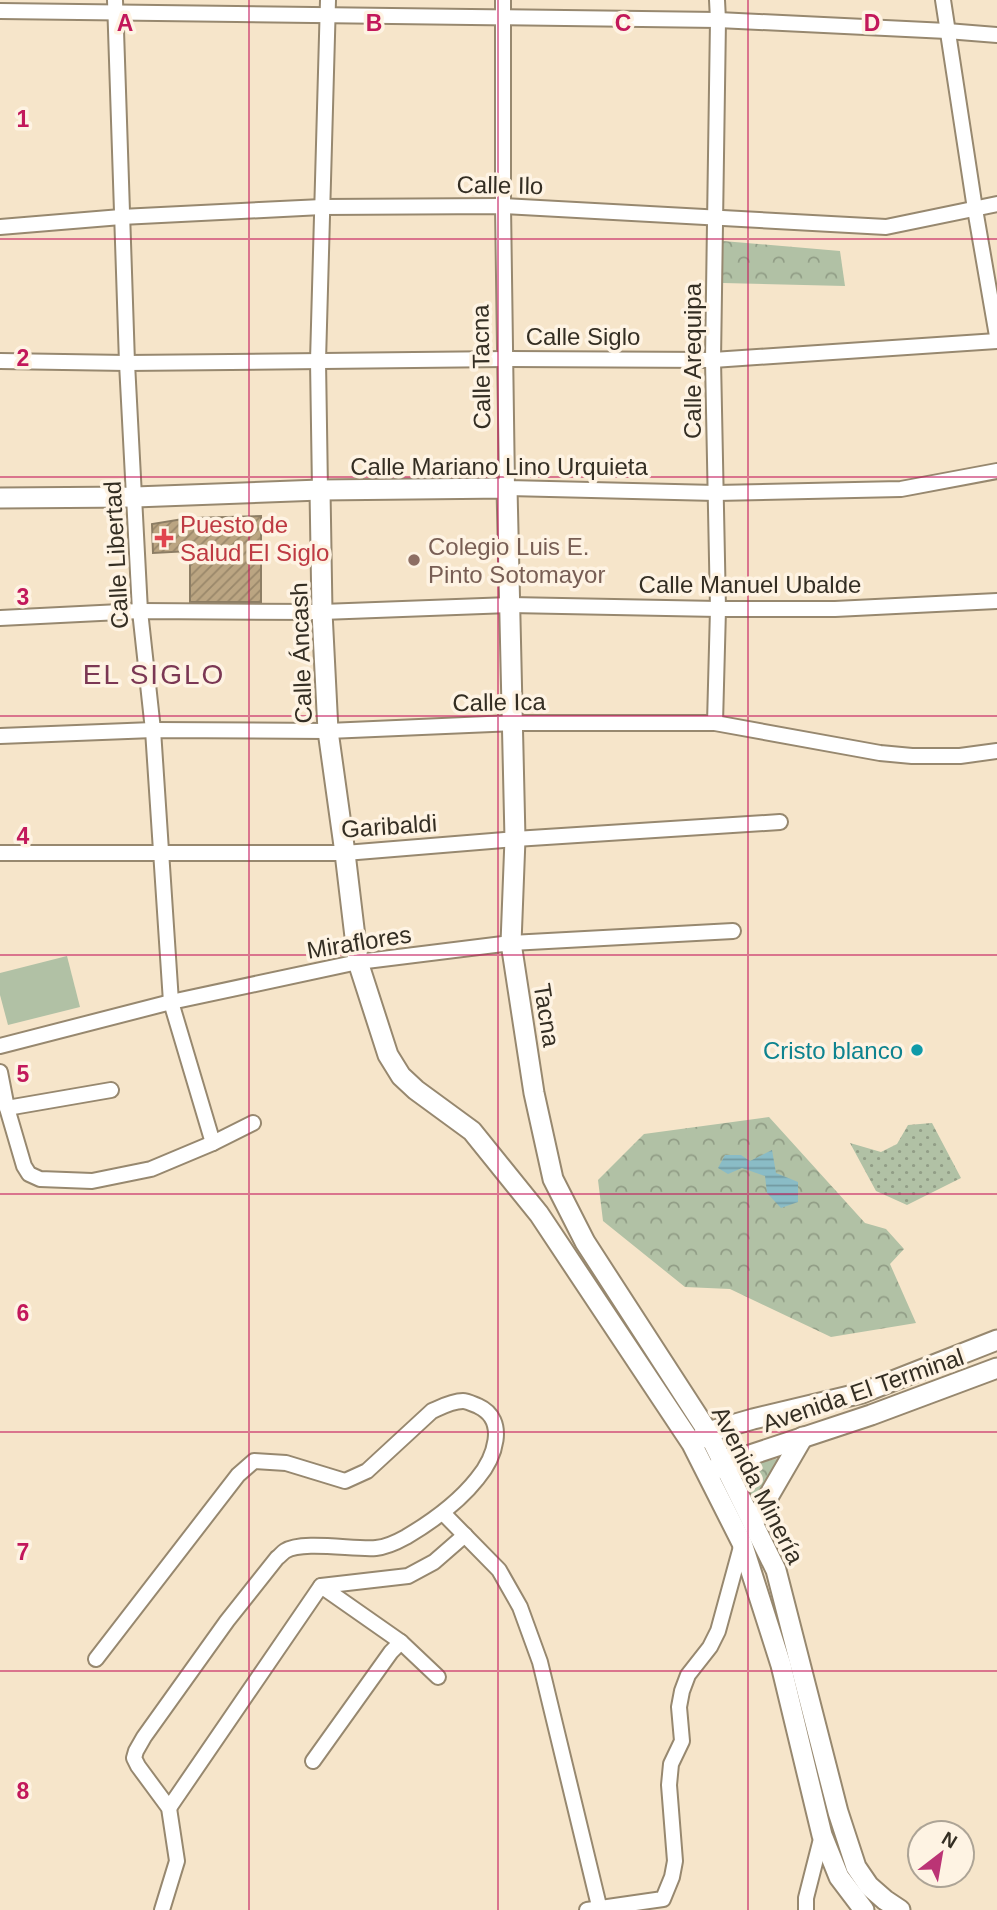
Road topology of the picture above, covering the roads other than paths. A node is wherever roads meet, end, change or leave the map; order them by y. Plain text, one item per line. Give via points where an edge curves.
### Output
1 (503, 0) edge
2 (717, 0) edge
3 (943, 0) edge
4 (115, 6) edge
5 (327, 8) edge
6 (0, 11) edge
7 (503, 18) junction
8 (718, 20) junction
9 (947, 31) junction
10 (997, 35) edge
11 (997, 204) edge
12 (322, 206) junction
13 (503, 206) junction
14 (975, 209) junction
15 (121, 217) junction
16 (716, 217) junction
17 (0, 227) edge
18 (997, 338) edge
19 (506, 359) junction
20 (318, 360) junction
21 (713, 360) junction
22 (0, 361) edge
23 (127, 363) junction
24 (997, 471) edge
25 (507, 488) junction
26 (320, 490) junction
27 (716, 493) junction
28 (135, 497) junction
29 (0, 498) edge
30 (997, 601) edge
31 (510, 605) junction
32 (718, 609) junction
33 (140, 611) junction
34 (322, 612) junction
35 (0, 618) edge
36 (513, 723) junction
37 (715, 723) junction
38 (153, 730) junction
39 (328, 731) junction
40 (0, 736) edge
41 (997, 751) edge
42 (780, 822) dead end
43 (515, 839) junction
44 (0, 853) edge
45 (162, 853) junction
46 (345, 853) junction
47 (733, 931) dead end
48 (511, 943) junction
49 (358, 962) junction
50 (171, 1002) junction
51 (0, 1046) edge
52 (0, 1072) edge
53 (111, 1090) dead end
54 (534, 1093) joint
55 (7, 1108) junction
56 (253, 1123) dead end
57 (472, 1132) joint
58 (213, 1143) junction
59 (997, 1340) edge
60 (997, 1368) edge
61 (862, 1392) junction
62 (871, 1415) junction
63 (803, 1437) junction
64 (700, 1438) junction
65 (715, 1469) junction
66 (443, 1513) junction
67 (753, 1523) junction
68 (465, 1535) junction
69 (742, 1543) junction
70 (321, 1586) junction
71 (401, 1642) junction
72 (96, 1659) dead end
73 (438, 1677) dead end
74 (313, 1761) dead end
75 (169, 1808) junction
76 (822, 1835) junction
77 (662, 1904) edge
78 (595, 1909) edge
79 (162, 1910) edge
80 (806, 1910) edge
81 (864, 1910) edge
82 (901, 1910) edge

1 - 7 street, Calle Tacna
2 - 8 street, Calle Arequipa
3 - 9 street
4 - 5 street
4 - 6 street
4 - 15 street, Calle Libertad
5 - 7 street
5 - 12 street, Calle Áncash
7 - 8 street
7 - 13 street, Calle Tacna
8 - 9 street
8 - 16 street, Calle Arequipa
9 - 10 street
9 - 14 street
11 - 14 street, Calle Ilo
12 - 13 street, Calle Ilo
12 - 15 street, Calle Ilo
12 - 20 street, Calle Áncash
13 - 16 street, Calle Ilo
13 - 19 street, Calle Tacna
14 - 16 street, Calle Ilo via 886,228
14 - 18 street
15 - 17 street, Calle Ilo
15 - 23 street, Calle Libertad
16 - 21 street, Calle Arequipa
18 - 21 street, Calle Siglo
19 - 20 street, Calle Siglo
19 - 21 street, Calle Siglo
19 - 25 street, Calle Tacna
20 - 23 street, Calle Siglo
20 - 26 street, Calle Áncash
21 - 27 street, Calle Arequipa
22 - 23 street, Calle Siglo
23 - 28 street, Calle Libertad
24 - 27 street, Calle Mariano Lino Urquieta via 901,489
25 - 26 main road, Calle Mariano Lino Urquieta
25 - 27 street, Calle Mariano Lino Urquieta
25 - 31 main road, Calle Tacna
26 - 28 main road, Calle Mariano Lino Urquieta
26 - 34 main road, Calle Áncash
27 - 32 street, Calle Arequipa
28 - 29 main road, Calle Mariano Lino Urquieta
28 - 33 street, Calle Libertad
30 - 32 street, Calle Manuel Ubalde
31 - 32 street, Calle Manuel Ubalde
31 - 34 street, Calle Manuel Ubalde
31 - 36 main road, Calle Tacna
32 - 37 street, Calle Arequipa
33 - 34 street, Calle Manuel Ubalde
33 - 35 street, Calle Manuel Ubalde
33 - 38 street, Calle Libertad
34 - 39 main road, Calle Áncash
36 - 37 street, Calle Ica
36 - 39 street, Calle Ica
36 - 43 main road, Calle Tacna
37 - 41 street, Calle Ica via 891,754 960,756
38 - 39 street, Calle Ica
38 - 40 street, Calle Ica
38 - 45 street, Calle Libertad
39 - 46 main road, Calle Áncash
42 - 43 street, Garibaldi
43 - 46 street, Garibaldi
43 - 48 main road, Calle Tacna
44 - 45 street, Garibaldi
45 - 46 street, Garibaldi
45 - 50 street, Calle Libertad
46 - 49 main road, Calle Áncash
47 - 48 street, Miraflores
48 - 49 street, Miraflores
48 - 54 main road, Tacna
49 - 50 street, Miraflores
49 - 57 main road, Calle Áncash via 388,1055 401,1076
50 - 51 street, Miraflores
50 - 58 street, Calle Libertad
52 - 55 street
53 - 55 street
54 - 64 main road, Avenida Minería via 553,1179 584,1242
55 - 58 street via 24,1166 40,1179 92,1181 151,1169
56 - 58 street
57 - 64 main road, Avenida Minería via 539,1214
59 - 61 main road, Avenida El Terminal
60 - 62 main road, Avenida El Terminal
61 - 62 main road
61 - 64 main road, Avenida El Terminal via 753,1419
62 - 63 main road, Avenida El Terminal
63 - 65 main road, Avenida El Terminal
63 - 67 main road
64 - 65 main road, Avenida Minería
65 - 67 main road, Avenida Minería
65 - 69 main road, Avenida Minería
66 - 68 street
66 - 72 street via 478,1478 497,1436 494,1419 464,1401 432,1411 367,1471 345,1481 286,1463 254,1461 238,1475
66 - 75 street via 391,1545 296,1547 277,1558 136,1751 138,1766
67 - 82 main road, Avenida Minería via 776,1570 856,1867 869,1886
68 - 70 street via 434,1562 408,1576
68 - 78 street via 499,1570 520,1607 540,1662
69 - 76 main road, Avenida Minería via 781,1665
69 - 77 street via 718,1631 682,1691 682,1741 671,1765 669,1785 675,1861
70 - 71 street
70 - 75 street
71 - 73 street
71 - 74 street
75 - 79 street via 177,1861
76 - 80 street
76 - 81 main road, Avenida Minería via 839,1877
77 - 78 street

